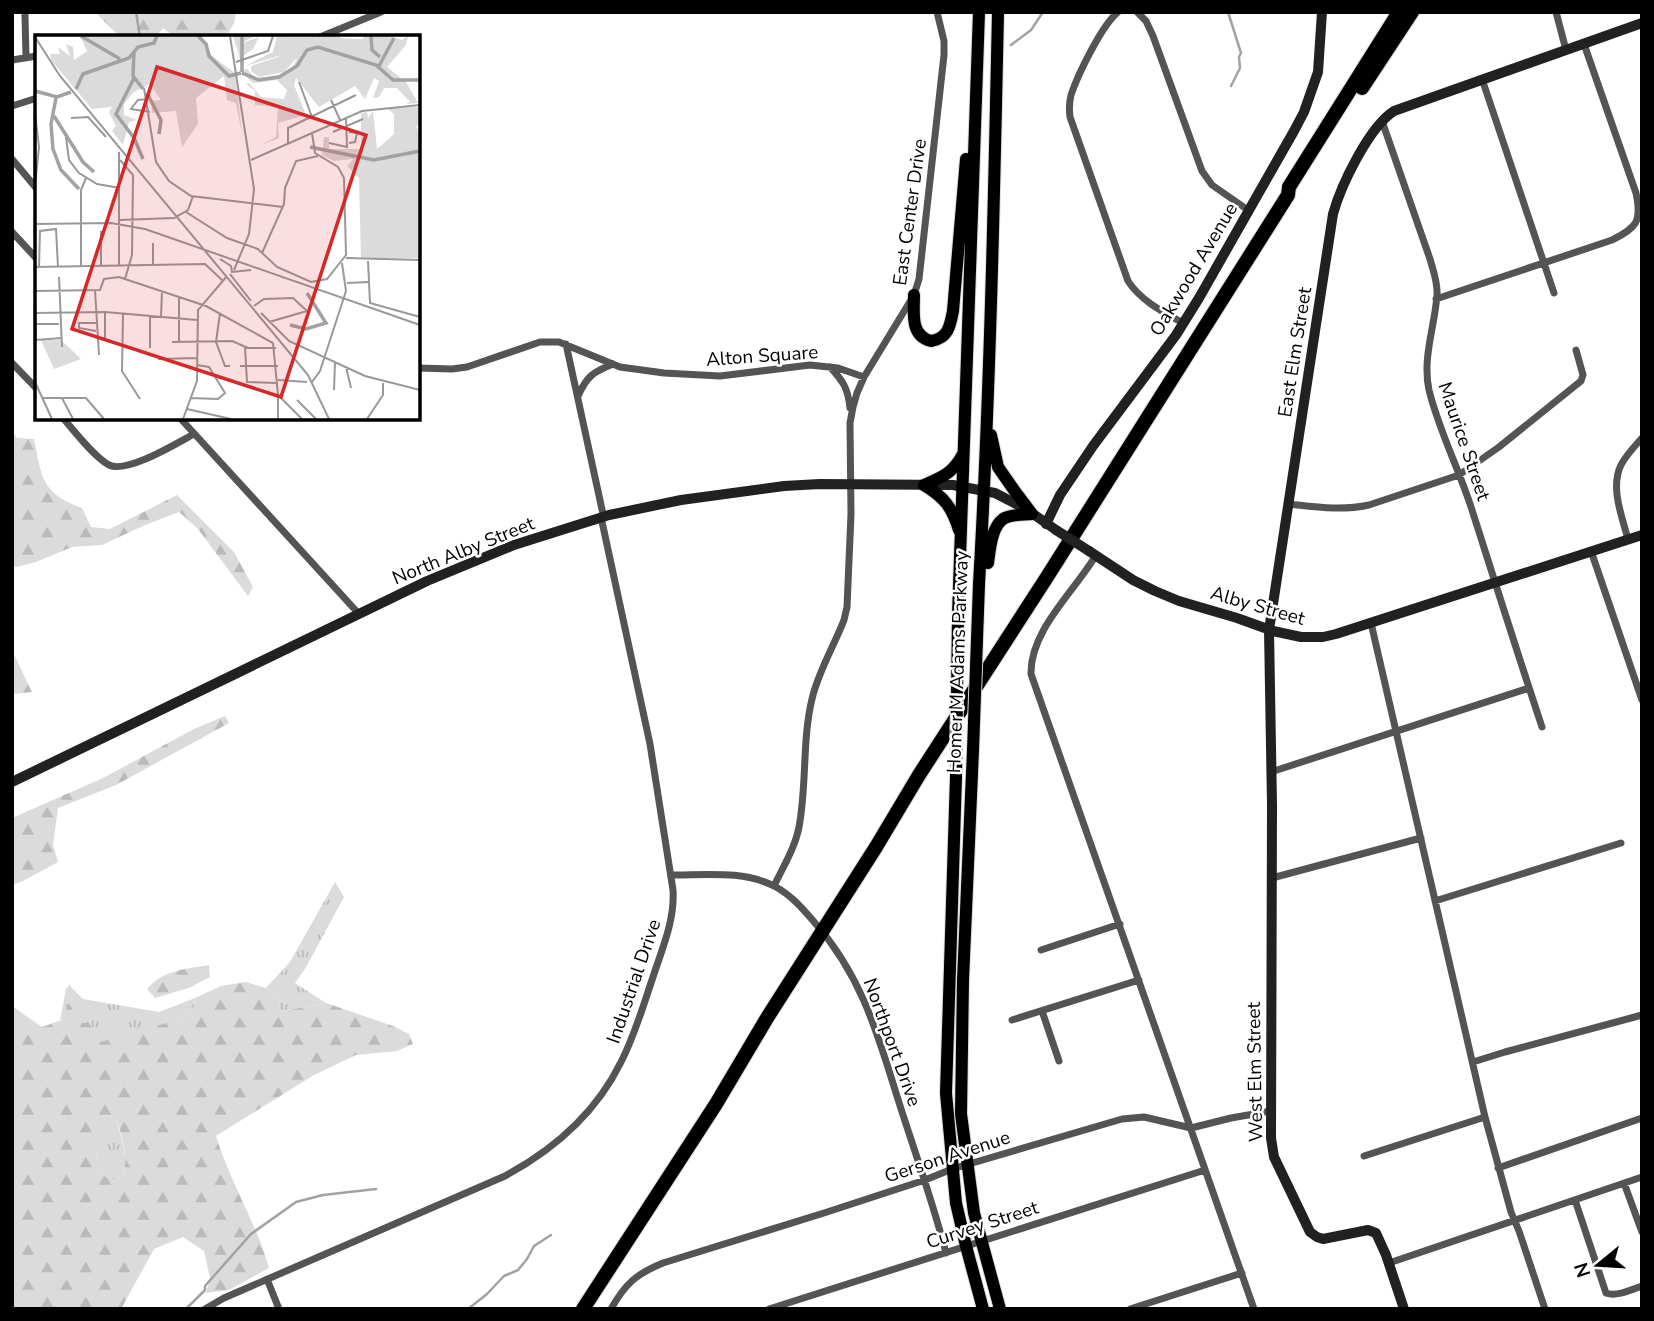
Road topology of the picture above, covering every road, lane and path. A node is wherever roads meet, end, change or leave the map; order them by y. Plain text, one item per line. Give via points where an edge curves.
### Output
1 (381, 12) edge
2 (937, 12) edge
3 (978, 12) edge
4 (998, 12) edge
5 (1118, 12) edge
6 (1137, 12) edge
7 (1322, 12) edge
8 (1399, 12) edge
9 (1412, 12) edge
10 (1556, 12) edge
11 (26, 15) dead end
12 (1642, 23) edge
13 (325, 35) edge
14 (1584, 44) junction
15 (1566, 50) junction
16 (35, 57) edge
17 (26, 58) junction
18 (12, 60) edge
19 (1482, 79) junction
20 (35, 99) edge
21 (12, 106) edge
22 (1382, 121) junction
23 (12, 159) edge
24 (35, 188) edge
25 (1288, 195) junction
26 (1248, 210) junction
27 (12, 232) edge
28 (35, 257) edge
29 (1544, 263) junction
30 (1555, 293) dead end
31 (914, 295) junction
32 (1436, 299) junction
33 (1183, 323) junction
34 (566, 344) junction
35 (1576, 350) dead end
36 (12, 363) edge
37 (613, 364) junction
38 (830, 366) junction
39 (420, 368) edge
40 (864, 377) junction
41 (35, 387) edge
42 (578, 397) junction
43 (987, 411) junction
44 (851, 416) junction
45 (65, 420) edge
46 (182, 420) edge
47 (194, 434) junction
48 (1642, 438) edge
49 (965, 451) junction
50 (1459, 475) junction
51 (850, 484) junction
52 (924, 485) junction
53 (964, 486) junction
54 (985, 491) junction
55 (1288, 504) junction
56 (1032, 514) junction
57 (601, 517) junction
58 (1051, 527) junction
59 (1642, 534) edge
60 (961, 538) junction
61 (1628, 539) junction
62 (1591, 551) junction
63 (1093, 553) junction
64 (1494, 583) junction
65 (359, 614) junction
66 (978, 618) junction
67 (1371, 623) junction
68 (1269, 630) junction
69 (1529, 688) junction
70 (1642, 701) edge
71 (1542, 727) dead end
72 (1396, 731) junction
73 (1271, 772) junction
74 (12, 782) edge
75 (1421, 838) junction
76 (1621, 843) dead end
77 (671, 875) junction
78 (1272, 878) junction
79 (774, 886) junction
80 (1435, 901) junction
81 (1120, 925) junction
82 (822, 931) junction
83 (1041, 950) dead end
84 (1139, 980) junction
85 (1042, 1011) junction
86 (1642, 1015) edge
87 (1012, 1020) dead end
88 (1059, 1061) dead end
89 (1473, 1062) junction
90 (1271, 1111) junction
91 (1485, 1116) junction
92 (1642, 1118) edge
93 (1191, 1128) junction
94 (1364, 1156) dead end
95 (967, 1165) junction
96 (1498, 1168) junction
97 (952, 1169) junction
98 (1205, 1170) junction
99 (1642, 1177) edge
100 (925, 1180) junction
101 (1625, 1183) junction
102 (1575, 1200) junction
103 (1514, 1220) junction
104 (1642, 1233) edge
105 (981, 1241) junction
106 (966, 1246) junction
107 (946, 1253) junction
108 (1389, 1263) junction
109 (1242, 1273) junction
110 (267, 1279) junction
111 (1642, 1286) edge
112 (205, 1309) edge
113 (279, 1309) edge
114 (583, 1309) edge
115 (611, 1309) edge
116 (769, 1309) edge
117 (983, 1309) edge
118 (1000, 1309) edge
119 (1130, 1309) edge
120 (1254, 1309) edge
121 (1404, 1309) edge
122 (1545, 1309) edge

1 - 13 street
2 - 31 street, East Center Drive via 944,55 922,260
3 - 31 main road via 953,311 943,337 926,341 917,333
3 - 49 main road, Homer M Adams Parkway
4 - 43 main road, Homer M Adams Parkway
5 - 33 street via 1106,23 1075,85 1070,117 1128,281 1146,300
6 - 26 street via 1153,36 1202,171 1212,185
7 - 26 street, Oakwood Avenue via 1312,92
8 - 25 highway
9 - 25 highway
10 - 15 street
11 - 17 street
12 - 14 street, East Elm Street
14 - 15 street, East Elm Street
14 - 29 street via 1636,193 1638,220 1627,233 1612,240
15 - 19 street, East Elm Street
16 - 17 street
17 - 18 street
19 - 22 street, East Elm Street via 1408,105
19 - 29 street
20 - 21 street
22 - 32 street, Maurice Street via 1430,259
22 - 55 street, East Elm Street via 1364,146 1333,214
23 - 24 street
25 - 82 highway
26 - 33 street, Oakwood Avenue
27 - 28 street
29 - 30 street
29 - 32 street
31 - 40 street, East Center Drive
32 - 50 street, Maurice Street via 1427,377
33 - 58 street, Oakwood Avenue via 1060,495
34 - 37 street, Alton Square
34 - 39 street, Alton Square via 540,342 462,368
34 - 42 street, Industrial Drive
35 - 50 street via 1581,381
36 - 41 street
37 - 38 street, Alton Square via 720,376
37 - 42 street via 591,374
38 - 40 street, Alton Square
38 - 44 street via 847,388
40 - 44 street, East Center Drive
42 - 57 street, Industrial Drive
43 - 54 main road, Homer M Adams Parkway
43 - 56 main road via 998,467
44 - 51 street, East Center Drive
45 - 47 street via 101,460 114,467 131,464
46 - 47 street
47 - 65 street
48 - 61 street via 1622,462 1617,476
49 - 52 main road via 950,472
49 - 53 main road, Homer M Adams Parkway
50 - 55 street via 1355,508
50 - 64 street, Maurice Street
51 - 52 street, North Alby Street
51 - 57 street, North Alby Street via 722,493
51 - 79 street, East Center Drive via 844,620 812,697 799,829
52 - 53 street, North Alby Street
52 - 60 main road via 941,496 954,515
53 - 54 street, Alby Street
53 - 60 main road, Homer M Adams Parkway
54 - 56 street, Alby Street
54 - 66 main road, Homer M Adams Parkway, bridge
55 - 68 street, East Elm Street
56 - 58 street, Alby Street
56 - 66 main road via 1003,519 996,529
57 - 65 street, North Alby Street via 474,561
57 - 77 street, Industrial Drive via 650,744
58 - 63 street, Alby Street, bridge
59 - 61 street, Alby Street
60 - 97 main road, Homer M Adams Parkway, bridge via 946,1093
61 - 62 street, Alby Street
62 - 64 street, Alby Street
62 - 70 street
63 - 68 street, Alby Street via 1156,591
63 - 81 street via 1043,631 1032,655 1031,674
64 - 67 street, Alby Street
64 - 69 street, Maurice Street
65 - 74 street, North Alby Street
66 - 95 main road, Homer M Adams Parkway, bridge via 961,1067
67 - 68 street, Alby Street via 1323,637
67 - 72 street
68 - 73 street, East Elm Street
69 - 71 street, Maurice Street
69 - 72 street
72 - 73 street
72 - 75 street
73 - 78 street, East Elm Street
75 - 78 street
75 - 80 street
76 - 80 street
77 - 79 street, Northport Drive via 735,875
77 - 110 street, Industrial Drive via 673,911 630,1043 607,1087 574,1128 505,1176
78 - 90 street, West Elm Street
79 - 82 street, Northport Drive via 796,901
80 - 89 street
81 - 83 street
81 - 84 street
82 - 100 street, Northport Drive via 862,994
82 - 114 highway
84 - 85 street
84 - 93 street
85 - 87 street
85 - 88 street
86 - 89 street
89 - 91 street
90 - 93 street, Gerson Avenue
90 - 108 street, West Elm Street via 1274,1157 1310,1232 1323,1239 1373,1231
91 - 94 street
91 - 96 street
92 - 96 street
93 - 95 street, Gerson Avenue via 1131,1117
93 - 98 street
95 - 97 street, Gerson Avenue
95 - 105 main road, Homer M Adams Parkway
96 - 103 street
97 - 100 street, Gerson Avenue
97 - 106 main road, Homer M Adams Parkway
98 - 105 street, Curvey Street
98 - 109 street
99 - 101 street
100 - 107 street, Northport Drive
100 - 115 street, Gerson Avenue via 663,1263 628,1283
101 - 102 street
101 - 104 street
102 - 103 street
102 - 111 street via 1606,1293
103 - 108 street
103 - 122 street
105 - 106 street, Curvey Street
105 - 118 main road, Homer M Adams Parkway
106 - 107 street, Curvey Street
106 - 117 main road, Homer M Adams Parkway
107 - 116 street, Curvey Street
108 - 121 street, West Elm Street
109 - 119 street
109 - 120 street
110 - 112 street, Industrial Drive
110 - 113 street

